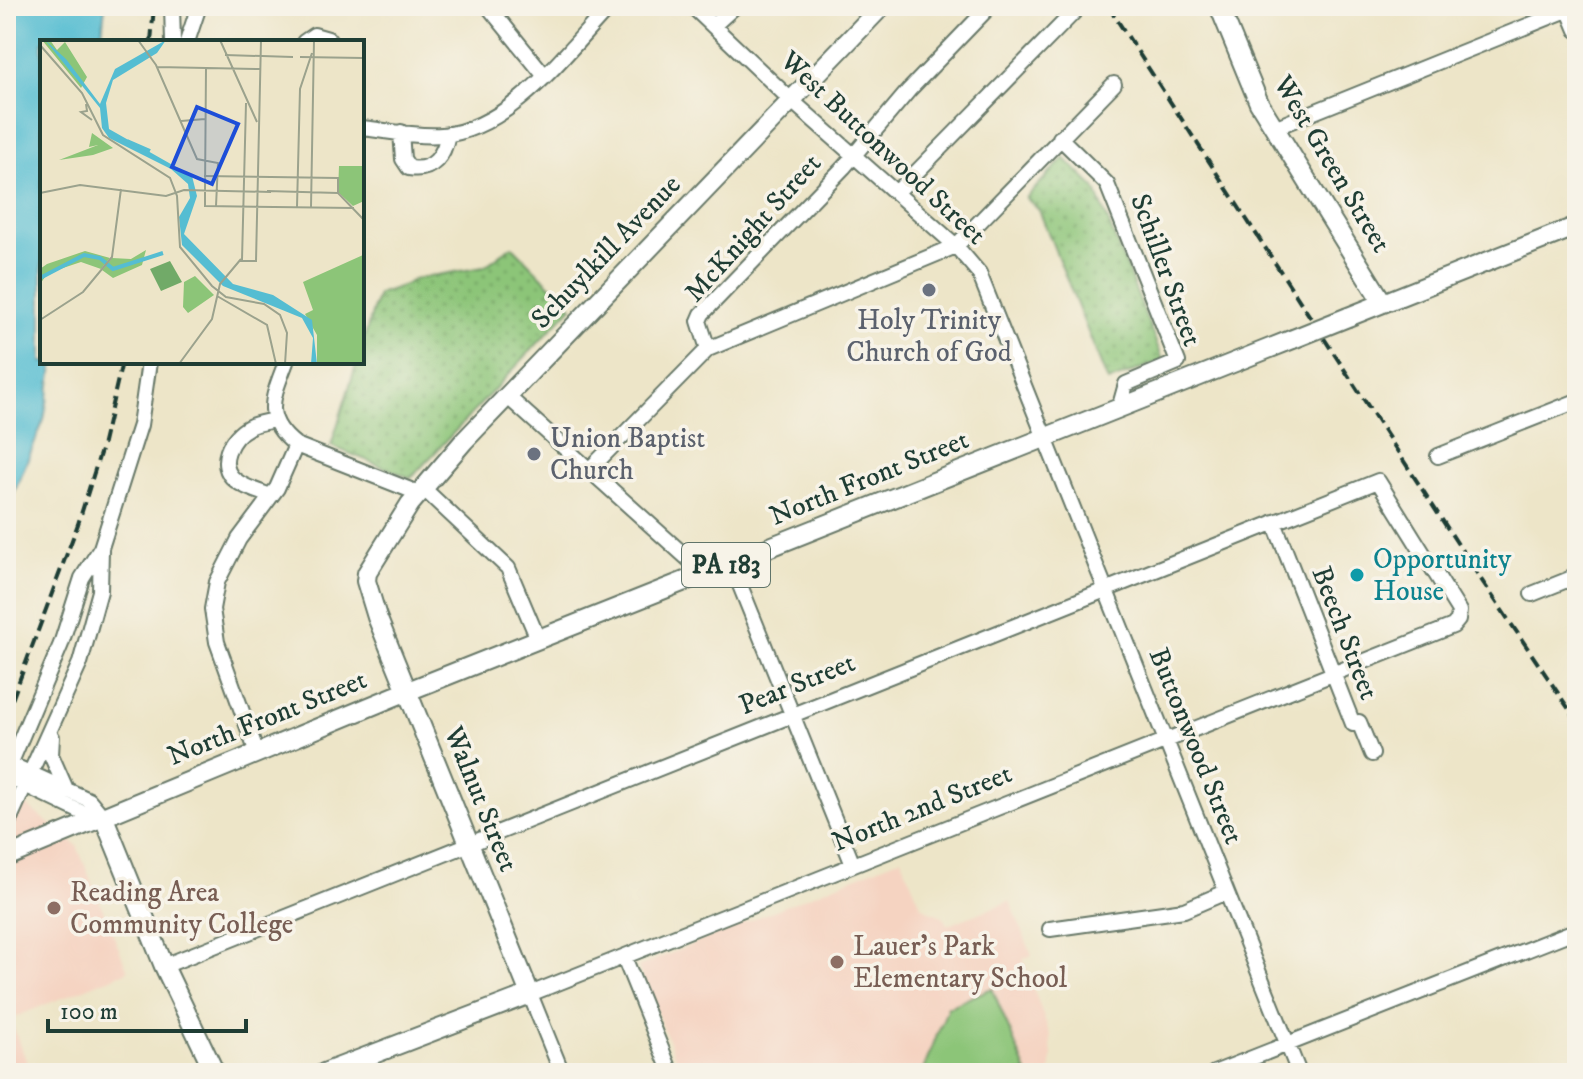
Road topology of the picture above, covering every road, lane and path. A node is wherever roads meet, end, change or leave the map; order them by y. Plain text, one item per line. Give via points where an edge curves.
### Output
1 (172, 6) edge
2 (199, 6) edge
3 (488, 6) edge
4 (610, 6) edge
5 (692, 6) edge
6 (735, 6) edge
7 (882, 6) edge
8 (990, 6) edge
9 (1219, 6) edge
10 (1571, 7) edge
11 (1076, 10) dead end
12 (713, 26) junction
13 (1577, 30) edge
14 (173, 40) edge
15 (188, 40) edge
16 (307, 40) edge
17 (329, 40) edge
18 (544, 75) junction
19 (1114, 84) dead end
20 (791, 100) junction
21 (364, 128) edge
22 (1274, 128) junction
23 (401, 132) junction
24 (448, 134) junction
25 (1060, 138) junction
26 (853, 155) junction
27 (896, 193) junction
28 (1577, 226) edge
29 (956, 246) junction
30 (1383, 303) junction
31 (708, 349) junction
32 (149, 364) edge
33 (285, 364) edge
34 (507, 396) junction
35 (1577, 401) edge
36 (1119, 409) junction
37 (274, 420) junction
38 (1045, 438) junction
39 (296, 445) junction
40 (1438, 456) dead end
41 (589, 470) junction
42 (421, 490) junction
43 (271, 496) junction
44 (1274, 522) junction
45 (1420, 545) joint
46 (383, 546) joint
47 (101, 548) junction
48 (731, 563) junction
49 (704, 573) junction
50 (1577, 576) edge
51 (1105, 589) junction
52 (1532, 594) dead end
53 (538, 639) junction
54 (1334, 675) junction
55 (407, 691) junction
56 (792, 714) junction
57 (53, 727) junction
58 (1166, 740) junction
59 (257, 753) junction
60 (1372, 754) dead end
61 (7, 771) edge
62 (28, 780) junction
63 (66, 789) junction
64 (104, 818) junction
65 (6, 827) edge
66 (469, 843) junction
67 (6, 857) edge
68 (853, 865) junction
69 (1226, 892) junction
70 (1050, 929) dead end
71 (1577, 930) edge
72 (624, 957) junction
73 (164, 966) junction
74 (530, 994) junction
75 (194, 1032) junction
76 (1288, 1044) junction
77 (206, 1073) edge
78 (215, 1073) edge
79 (324, 1073) edge
80 (562, 1073) edge
81 (671, 1073) edge
82 (1214, 1073) edge
83 (1299, 1073) edge

1 - 14 street
2 - 15 street
3 - 18 street
4 - 18 street
5 - 12 street, West Buttonwood Street
6 - 12 street
7 - 20 main road, Schuylkill Avenue
8 - 26 street, McKnight Street
9 - 22 main road, West Green Street
10 - 13 street
10 - 22 street
11 - 27 street
12 - 20 street, West Buttonwood Street
16 - 17 street via 314,35
18 - 24 street via 506,111
19 - 25 street
20 - 26 street, West Buttonwood Street
20 - 34 main road, Schuylkill Avenue
21 - 23 street
22 - 30 main road, West Green Street
23 - 24 street
23 - 24 street via 403,159 417,169 438,162
25 - 29 street
25 - 36 street, Schiller Street via 1107,184 1178,362 1126,384
26 - 27 street, West Buttonwood Street
26 - 31 street, McKnight Street via 702,314 699,321
27 - 29 street, West Buttonwood Street
28 - 30 main road, North Front Street / PA 183
29 - 31 street, McKnight Street
29 - 38 street, West Buttonwood Street via 979,273
30 - 36 main road, North Front Street / PA 183, bridge
31 - 41 street, McKnight Street
32 - 47 street via 140,425
33 - 37 street via 275,391
34 - 41 street
34 - 42 main road, Schuylkill Avenue
35 - 40 street
36 - 38 main road, North Front Street / PA 183
37 - 39 street
37 - 43 street via 250,426 229,445 225,460 238,483
38 - 48 main road, North Front Street / PA 183
38 - 51 street, Buttonwood Street
39 - 42 street
39 - 43 street
41 - 49 street
42 - 46 main road, Schuylkill Avenue
42 - 53 street via 508,568
43 - 59 street via 239,539 217,582 212,609 217,642
44 - 45 street, Pear Street via 1378,481
44 - 51 street, Pear Street
44 - 54 street, Beech Street
45 - 54 street, North 2nd Street via 1459,611 1458,620
46 - 55 main road, Walnut Street via 366,581
47 - 57 street via 100,591 80,663
47 - 61 street via 82,578 61,644
48 - 49 main road, North Front Street / PA 183
48 - 56 street
49 - 53 main road, North Front Street / PA 183
50 - 52 street
51 - 56 street, Pear Street
51 - 58 street, Buttonwood Street
53 - 55 main road, North Front Street / PA 183
54 - 58 street, North 2nd Street
54 - 60 street, Beech Street via 1353,724 1359,722
55 - 59 main road, North Front Street / PA 183
55 - 66 main road, Walnut Street
56 - 66 street, Pear Street
56 - 68 street
57 - 62 street
57 - 63 street via 51,755
58 - 68 street, North 2nd Street
58 - 69 street, Buttonwood Street
59 - 64 main road, North Front Street / PA 183
61 - 62 street
62 - 63 street
62 - 64 street via 81,812
62 - 65 street
63 - 64 street via 89,800
64 - 67 main road, North Front Street
64 - 73 main road
66 - 73 street, Pear Street
66 - 74 main road, Walnut Street
68 - 72 street, North 2nd Street
69 - 70 street via 1184,910
69 - 76 street, Buttonwood Street
71 - 76 street
72 - 74 street, North 2nd Street
72 - 81 street
73 - 75 main road
74 - 79 main road, North 2nd Street
74 - 80 street, Walnut Street
75 - 77 main road
75 - 78 main road
76 - 82 street
76 - 83 street, Buttonwood Street

